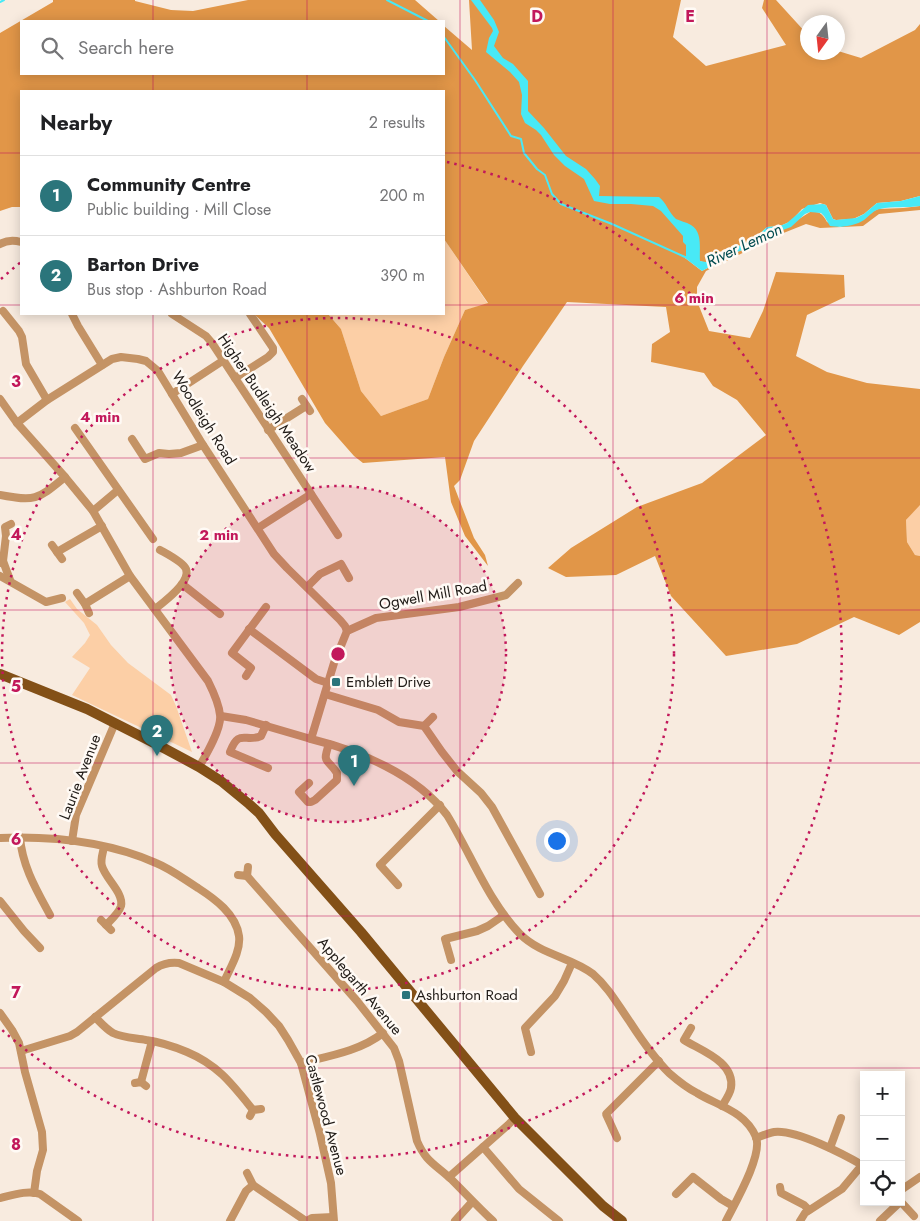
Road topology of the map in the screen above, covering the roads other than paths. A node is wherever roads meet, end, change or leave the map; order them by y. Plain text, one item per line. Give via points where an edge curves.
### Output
1 (20, 242) edge
2 (0, 244) edge
3 (3, 311) dead end
4 (72, 315) edge
5 (174, 315) edge
6 (251, 315) edge
7 (224, 360) junction
8 (102, 365) junction
9 (235, 378) junction
10 (172, 394) junction
11 (0, 399) edge
12 (47, 400) junction
13 (306, 405) dead end
14 (16, 424) junction
15 (75, 428) dead end
16 (268, 430) junction
17 (132, 439) dead end
18 (203, 446) junction
19 (65, 477) junction
20 (118, 490) junction
21 (310, 494) junction
22 (0, 495) edge
23 (92, 510) junction
24 (327, 519) junction
25 (10, 524) dead end
26 (320, 524) dead end
27 (102, 526) junction
28 (258, 528) junction
29 (338, 536) dead end
30 (152, 539) dead end
31 (158, 549) dead end
32 (62, 559) dead end
33 (1, 562) edge
34 (0, 576) edge
35 (130, 576) junction
36 (349, 578) dead end
37 (10, 580) junction
38 (518, 583) dead end
39 (182, 584) junction
40 (307, 587) junction
41 (77, 593) dead end
42 (62, 598) dead end
43 (85, 604) junction
44 (266, 607) dead end
45 (155, 610) junction
46 (89, 613) dead end
47 (220, 614) dead end
48 (249, 629) junction
49 (347, 631) junction
50 (0, 674) edge
51 (246, 676) dead end
52 (328, 683) junction
53 (325, 694) junction
54 (221, 716) junction
55 (433, 716) dead end
56 (115, 723) junction
57 (266, 725) junction
58 (424, 726) junction
59 (311, 739) junction
60 (329, 744) junction
61 (199, 767) junction
62 (268, 768) dead end
63 (309, 783) dead end
64 (440, 804) junction
65 (0, 838) edge
66 (20, 838) junction
67 (72, 841) junction
68 (104, 846) junction
69 (248, 867) dead end
70 (398, 885) dead end
71 (540, 894) dead end
72 (0, 901) edge
73 (50, 915) dead end
74 (504, 915) junction
75 (106, 925) dead end
76 (40, 948) dead end
77 (450, 960) dead end
78 (572, 963) junction
79 (224, 982) junction
80 (0, 1013) edge
81 (95, 1017) junction
82 (691, 1028) dead end
83 (383, 1033) junction
84 (152, 1041) junction
85 (21, 1050) junction
86 (531, 1052) dead end
87 (658, 1060) junction
88 (301, 1063) junction
89 (141, 1084) dead end
90 (722, 1106) junction
91 (254, 1111) dead end
92 (515, 1118) junction
93 (841, 1118) dead end
94 (617, 1138) dead end
95 (756, 1138) junction
96 (483, 1147) junction
97 (830, 1148) junction
98 (860, 1164) edge
99 (860, 1169) edge
100 (247, 1173) dead end
101 (449, 1177) junction
102 (920, 1177) edge
103 (253, 1185) junction
104 (780, 1187) dead end
105 (905, 1187) edge
106 (34, 1192) junction
107 (676, 1194) dead end
108 (0, 1198) edge
109 (472, 1202) junction
110 (733, 1206) junction
111 (897, 1206) edge
112 (905, 1206) edge
113 (809, 1210) junction
114 (914, 1216) dead end
115 (334, 1219) edge
116 (78, 1221) edge
117 (230, 1221) edge
118 (307, 1221) edge
119 (456, 1221) edge
120 (493, 1221) edge
121 (560, 1221) edge
122 (622, 1221) edge
123 (726, 1221) edge
124 (800, 1221) edge
125 (880, 1221) edge

1 - 2 street via 12,240
3 - 12 street via 22,337 26,364
4 - 8 street
5 - 7 street, Higher Budleigh Meadow via 206,336
6 - 9 street via 273,352
7 - 9 street, Higher Budleigh Meadow
7 - 10 street
8 - 10 street, Woodleigh Road via 121,357 146,361 158,371
8 - 12 street, Woodleigh Road
9 - 16 street, Higher Budleigh Meadow
10 - 18 street, Woodleigh Road
11 - 14 street
12 - 14 street, Woodleigh Road
13 - 16 street
14 - 19 street
15 - 20 street
16 - 21 street, Higher Budleigh Meadow
17 - 18 street via 145,459 159,453 181,453
18 - 28 street, Woodleigh Road
19 - 22 street via 32,498
19 - 23 street
20 - 23 street
20 - 30 street
21 - 24 street, Higher Budleigh Meadow
21 - 28 street
23 - 27 street
24 - 26 street
24 - 29 street, Higher Budleigh Meadow
25 - 33 street via 4,527 6,536
27 - 32 street via 54,548
27 - 35 street
28 - 40 street, Woodleigh Road via 274,554
31 - 39 street via 185,567 187,571
33 - 37 street
34 - 37 street
35 - 43 street
35 - 45 street
36 - 40 street via 341,560
37 - 42 street via 46,602
38 - 49 street, Ogwell Mill Road via 506,595 459,607 376,618
39 - 45 street
39 - 47 street
40 - 49 street, Woodleigh Road
41 - 43 street
43 - 46 street
44 - 48 street
45 - 54 street via 208,681
48 - 51 street via 232,653 251,668
48 - 52 street via 316,679
49 - 52 street
50 - 56 main road
52 - 53 street
53 - 58 street via 378,710 399,722
53 - 59 street
54 - 57 street
54 - 61 street via 213,742
55 - 58 street
56 - 61 main road
56 - 67 street, Laurie Avenue via 76,815
57 - 59 street
57 - 62 street via 260,736 235,741 230,752
58 - 71 street via 452,765 492,807
59 - 60 street
60 - 63 street via 325,758 337,773 337,780 311,802 299,792
60 - 64 street via 393,770
61 - 92 main road via 259,813
64 - 70 street via 380,865
64 - 74 street
65 - 66 street
66 - 67 street
66 - 73 street via 30,877
67 - 68 street
68 - 75 street via 102,866 121,901 121,907
68 - 79 street via 168,868 208,894 227,911 240,937
69 - 83 street, Applegarth Avenue via 243,876
72 - 76 street
74 - 77 street via 477,931 445,939
74 - 78 street via 536,947
78 - 86 street via 555,996 526,1028
78 - 87 street via 591,973 605,986
79 - 81 street, Castlewood Avenue via 179,963 163,964
79 - 88 street, Castlewood Avenue via 266,1012 279,1026
80 - 85 street
81 - 84 street via 120,1036
81 - 85 street, Castlewood Avenue via 70,1036
82 - 90 street via 684,1040 715,1058 729,1072 731,1090
83 - 88 street via 356,1048
83 - 101 street, Applegarth Avenue via 399,1062 421,1150
84 - 89 street
84 - 91 street via 204,1060 218,1070
85 - 106 street via 42,1132 43,1150
87 - 90 street via 669,1073
87 - 94 street via 606,1114
88 - 115 street, Castlewood Avenue via 331,1183
90 - 95 street via 744,1118
92 - 96 street
92 - 122 main road
93 - 97 street
95 - 97 street via 776,1131 784,1132
95 - 110 street via 754,1163
96 - 101 street
96 - 121 street via 519,1189
97 - 98 street
99 - 113 street via 842,1189
100 - 103 street
101 - 109 street, Applegarth Avenue
102 - 105 street
103 - 117 street via 246,1191
103 - 118 street
104 - 113 street via 781,1193
106 - 108 street
106 - 116 street
107 - 110 street via 693,1177
109 - 119 street
109 - 120 street, Applegarth Avenue
110 - 123 street
111 - 125 street
112 - 114 street
113 - 124 street
115 - 118 street via 312,1218

